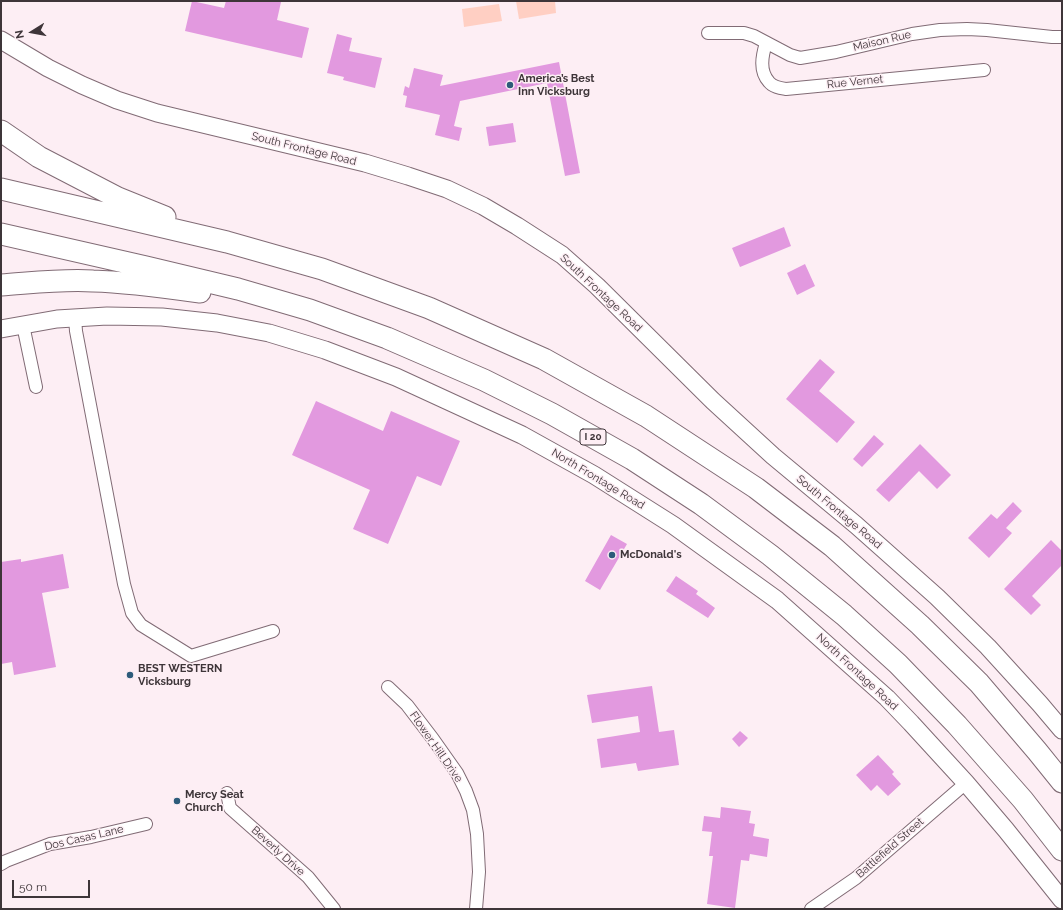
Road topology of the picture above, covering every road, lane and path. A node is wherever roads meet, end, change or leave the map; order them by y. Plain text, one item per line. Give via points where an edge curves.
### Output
1 (708, 33) dead end
2 (1062, 37) edge
3 (1, 40) edge
4 (766, 43) junction
5 (984, 70) dead end
6 (1, 131) edge
7 (1, 190) edge
8 (1, 234) edge
9 (227, 242) junction
10 (1, 285) edge
11 (310, 310) junction
12 (75, 318) junction
13 (23, 324) junction
14 (1, 329) edge
15 (36, 387) dead end
16 (273, 631) dead end
17 (388, 687) dead end
18 (1062, 730) edge
19 (1062, 782) edge
20 (966, 783) junction
21 (227, 793) dead end
22 (146, 824) dead end
23 (1062, 850) edge
24 (1, 864) edge
25 (1062, 900) edge
26 (334, 909) edge
27 (476, 909) edge
28 (811, 909) edge

1 - 4 street, Maison Rue via 744,33
2 - 4 street, Maison Rue via 987,30 940,30 800,58
3 - 18 street, South Frontage Road via 48,68 117,100 157,113 365,164 447,189 483,206 562,255 773,456 938,597 988,647
4 - 5 street, Rue Vernet via 762,57 764,74 769,82 786,89
6 - 9 highway via 38,157 118,198
7 - 9 highway
8 - 11 highway, I 20 via 154,268
9 - 19 highway via 322,269 430,308 544,359 646,416 756,488 832,546 920,624 979,683
10 - 11 highway via 53,281 139,284 205,292
11 - 23 highway, I 20 via 387,338 491,383 632,459 701,504 844,615 898,664 957,725
12 - 13 street, North Frontage Road
12 - 16 street via 124,584 132,614 141,626 191,656
12 - 20 street, North Frontage Road via 162,317 217,323 269,333 325,350 396,377 522,435 594,475 673,525 777,600 887,698
13 - 14 street, North Frontage Road
13 - 15 street
17 - 27 street, Flower Hill Drive via 407,705 433,739 457,773 466,791 476,834 479,872
20 - 25 street, North Frontage Road
20 - 28 street, Battlefield Street via 856,878
21 - 26 street, Beverly Drive via 230,808 308,877
22 - 24 street, Dos Casas Lane via 50,844

